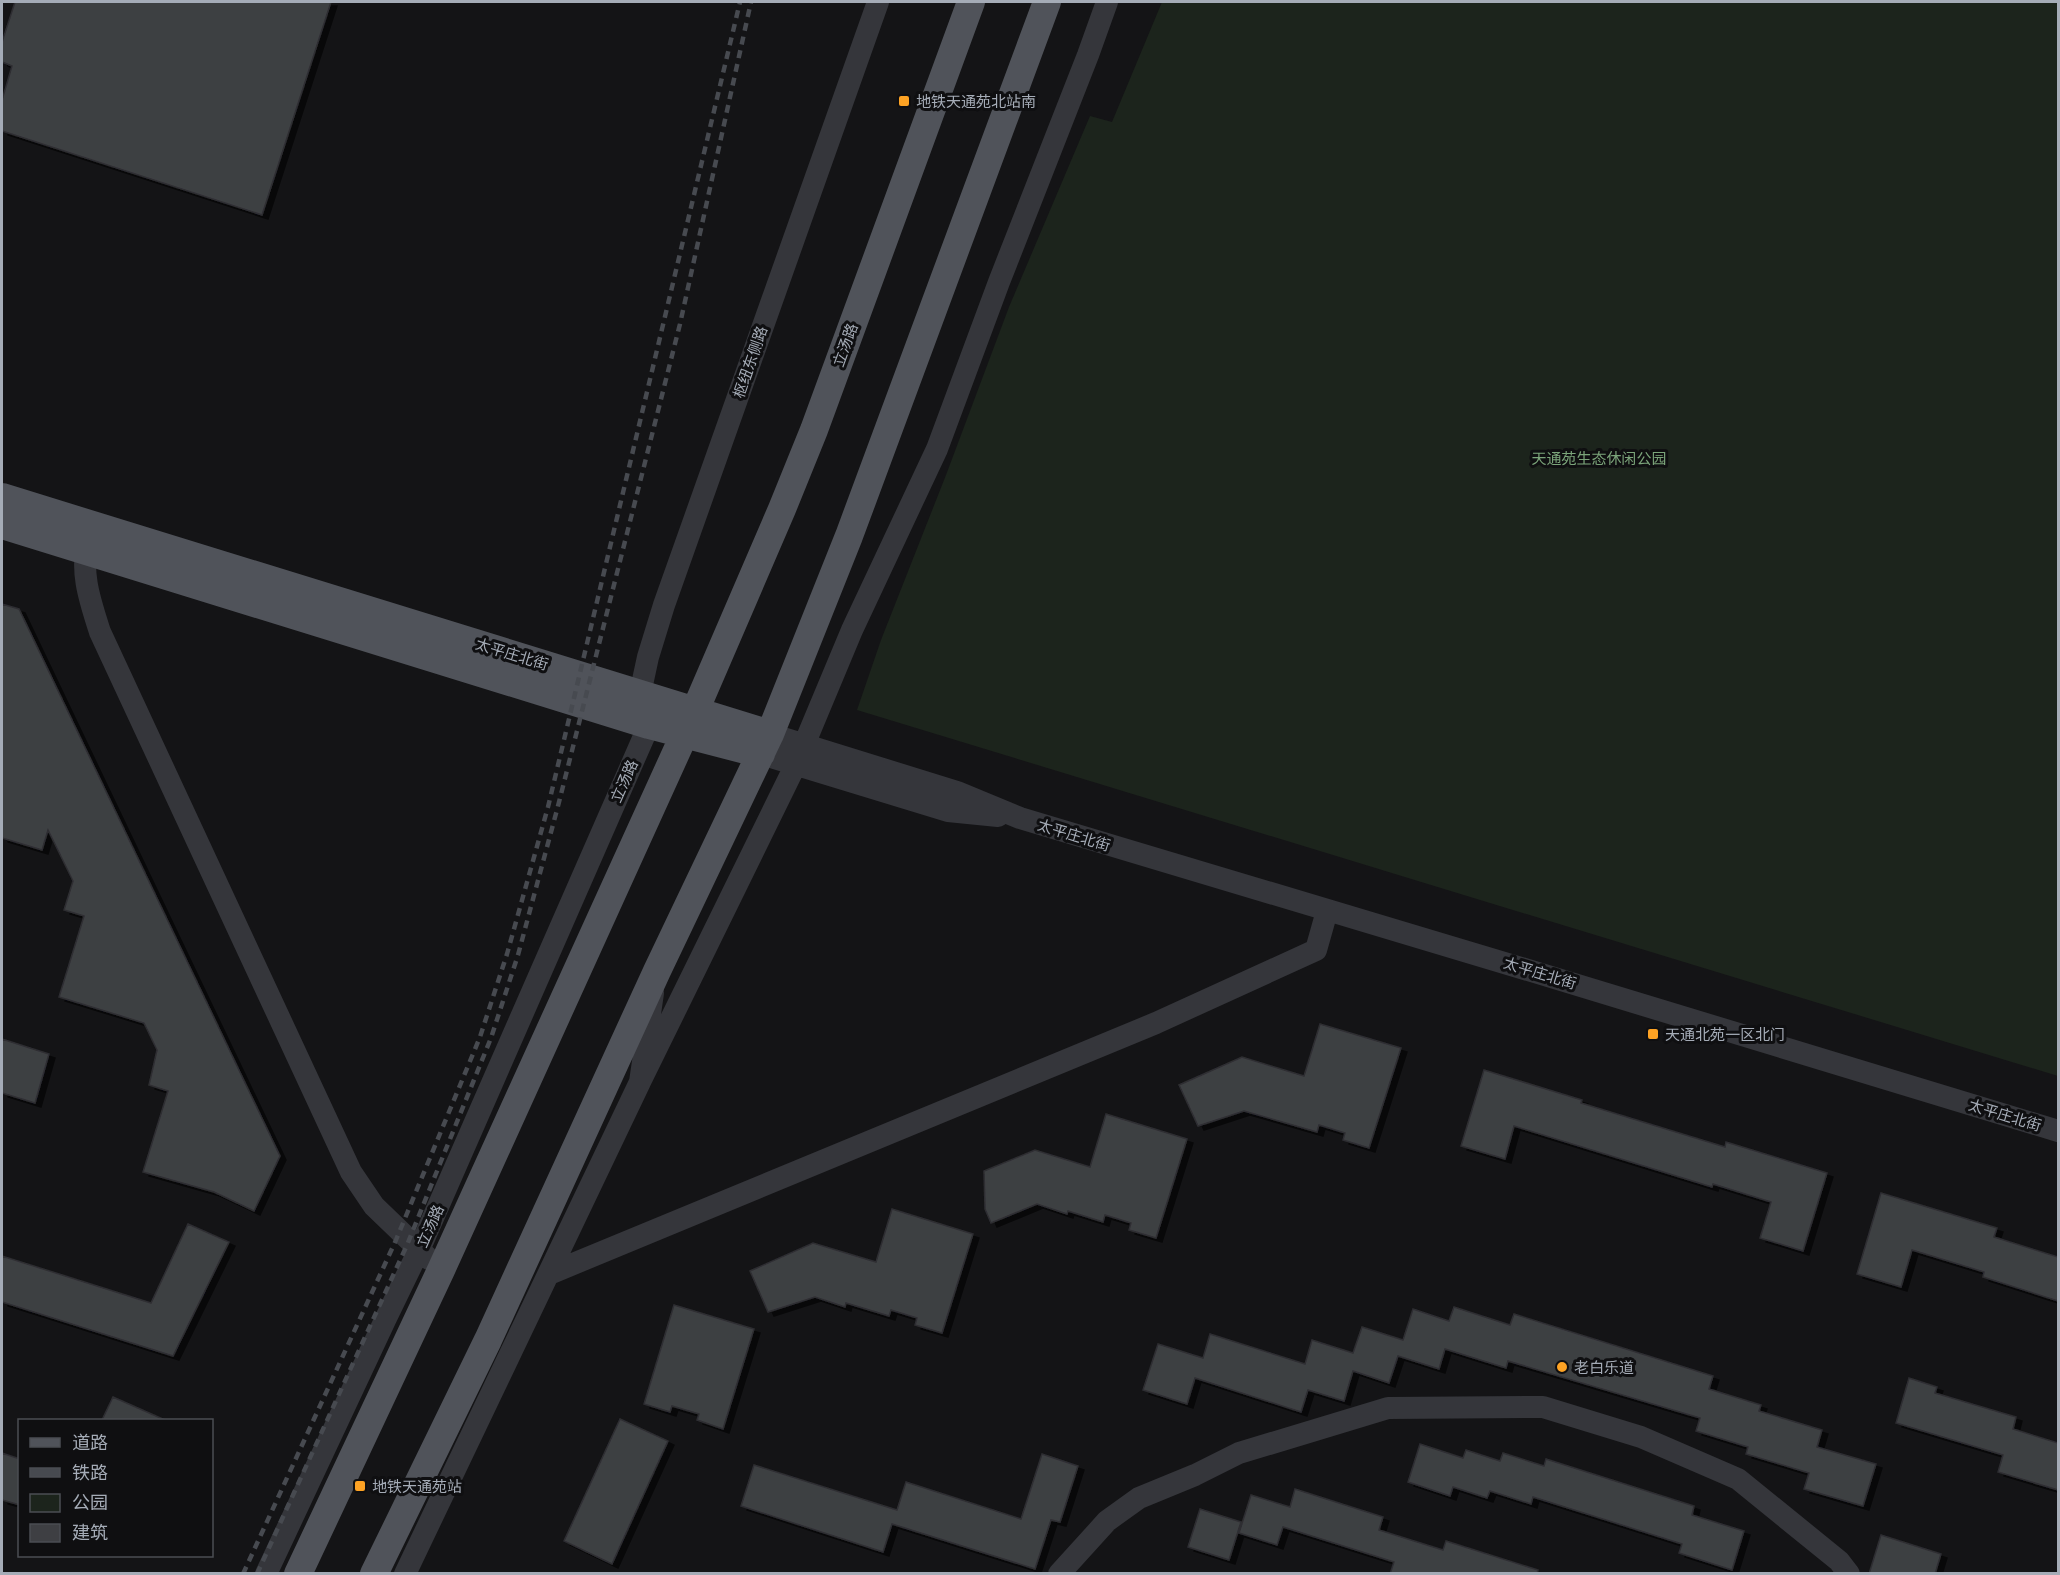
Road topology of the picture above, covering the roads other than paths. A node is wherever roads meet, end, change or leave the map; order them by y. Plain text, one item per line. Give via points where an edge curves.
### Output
1 (878, 2) edge
2 (971, 2) edge
3 (1047, 2) edge
4 (1107, 2) edge
5 (2, 497) edge
6 (2, 525) edge
7 (89, 538) junction
8 (640, 694) junction
9 (689, 722) junction
10 (649, 726) junction
11 (765, 744) junction
12 (800, 755) junction
13 (1327, 911) junction
14 (657, 971) junction
15 (640, 1082) junction
16 (2058, 1131) edge
17 (419, 1250) junction
18 (441, 1270) junction
19 (549, 1274) junction
20 (266, 1574) edge
21 (298, 1574) edge
22 (374, 1574) edge
23 (405, 1574) edge
24 (1059, 1574) edge
25 (1849, 1574) edge

1 - 8 street, 枢纽东侧路 via 664,605
2 - 9 main road, 立汤路 via 814,430
3 - 11 main road via 849,536
4 - 12 street via 937,449 852,630
5 - 7 main road, 太平庄北街
6 - 7 main road, 太平庄北街
7 - 8 main road, 太平庄北街
7 - 10 main road, 太平庄北街
7 - 17 street via 87,592 100,632 351,1172 374,1206
8 - 9 main road, 太平庄北街
8 - 10 street, 枢纽东侧路
9 - 10 main road, 太平庄北街
9 - 11 main road, 太平庄北街
9 - 18 main road, 立汤路
10 - 17 street, 立汤路
11 - 12 street, 太平庄北街
11 - 14 main road
12 - 13 street, 太平庄北街 via 948,811 1020,818
12 - 15 street
13 - 16 street, 太平庄北街
13 - 19 street via 1316,951 1156,1023
14 - 15 street
14 - 22 main road via 488,1340
15 - 19 street
17 - 18 street
17 - 20 street, 立汤路
18 - 21 main road, 立汤路
19 - 23 street
24 - 25 street via 1107,1521 1139,1498 1239,1452 1388,1408 1543,1407 1641,1437 1738,1479

